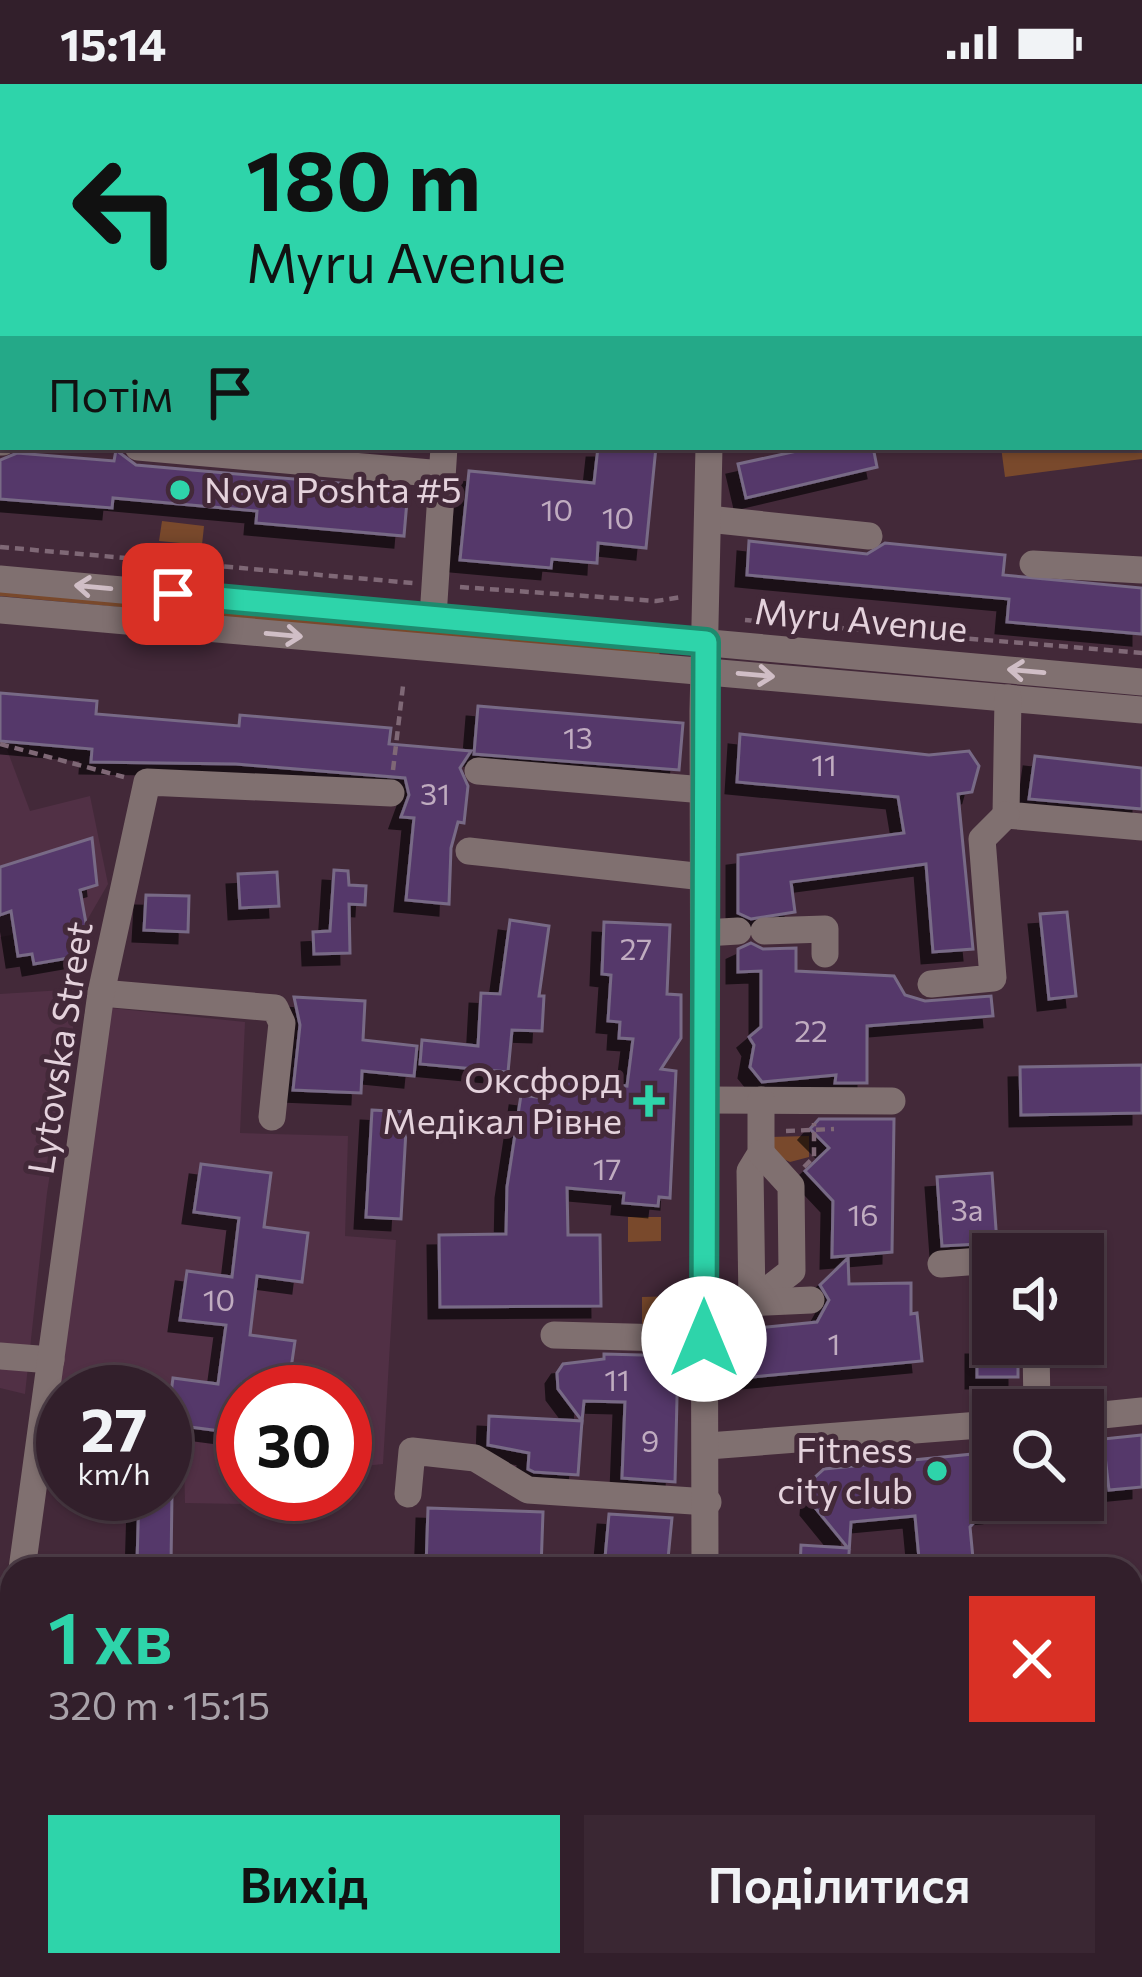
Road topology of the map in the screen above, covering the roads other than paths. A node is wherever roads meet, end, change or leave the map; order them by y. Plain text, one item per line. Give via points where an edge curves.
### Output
1 (244, 450) edge
2 (709, 450) edge
3 (443, 460) edge
4 (708, 519) junction
5 (869, 536) dead end
6 (1033, 564) dead end
7 (1142, 570) edge
8 (0, 579) edge
9 (0, 610) edge
10 (433, 617) junction
11 (706, 656) junction
12 (1142, 682) edge
13 (1008, 698) junction
14 (1142, 710) edge
15 (478, 771) dead end
16 (704, 790) junction
17 (391, 793) road end
18 (1006, 814) junction
19 (1142, 827) edge
20 (470, 851) dead end
21 (704, 877) junction
22 (705, 932) junction
23 (825, 954) dead end
24 (931, 983) dead end
25 (101, 993) junction
26 (704, 1100) junction
27 (761, 1100) junction
28 (892, 1101) dead end
29 (272, 1117) dead end
30 (761, 1153) junction
31 (972, 1262) edge
32 (941, 1264) dead end
33 (811, 1300) dead end
34 (752, 1302) junction
35 (704, 1305) junction
36 (554, 1335) dead end
37 (704, 1339) junction
38 (0, 1356) edge
39 (51, 1360) junction
40 (1142, 1411) edge
41 (1104, 1415) edge
42 (972, 1426) edge
43 (708, 1447) junction
44 (408, 1494) dead end
45 (708, 1502) junction
46 (14, 1526) edge
47 (20, 1557) edge
48 (706, 1557) edge

1 - 3 street
2 - 4 street
3 - 10 street
4 - 5 street
4 - 11 street
6 - 7 street
10 -> 8 street, Myru Avenue
9 -> 11 street, Myru Avenue
10 - 11 street, Myru Avenue
12 -> 11 street, Myru Avenue
11 -> 13 street, Myru Avenue
11 - 16 street
13 - 14 street, Myru Avenue
13 - 18 street
15 - 16 street
16 - 21 street
17 - 25 street, Lytovska Street via 147,782
18 - 19 street
18 - 24 street via 982,839 993,978
20 - 21 street
21 - 22 street
22 - 23 street via 825,929
22 - 26 street
25 - 29 street via 275,1008 282,1023
25 - 39 street, Lytovska Street
26 - 27 street
26 - 35 street
27 - 28 street
27 - 30 street
30 - 34 street via 750,1171
30 - 34 street via 791,1186 792,1271
31 - 32 street
33 - 34 street
34 - 35 street
35 - 37 street
36 - 37 street
37 - 43 street
38 - 39 street
39 - 46 street, Lytovska Street
40 - 41 street
42 - 43 street
43 - 45 street
44 - 45 street via 412,1451 475,1458 528,1490
45 - 48 street
46 - 47 street, Lytovska Street

